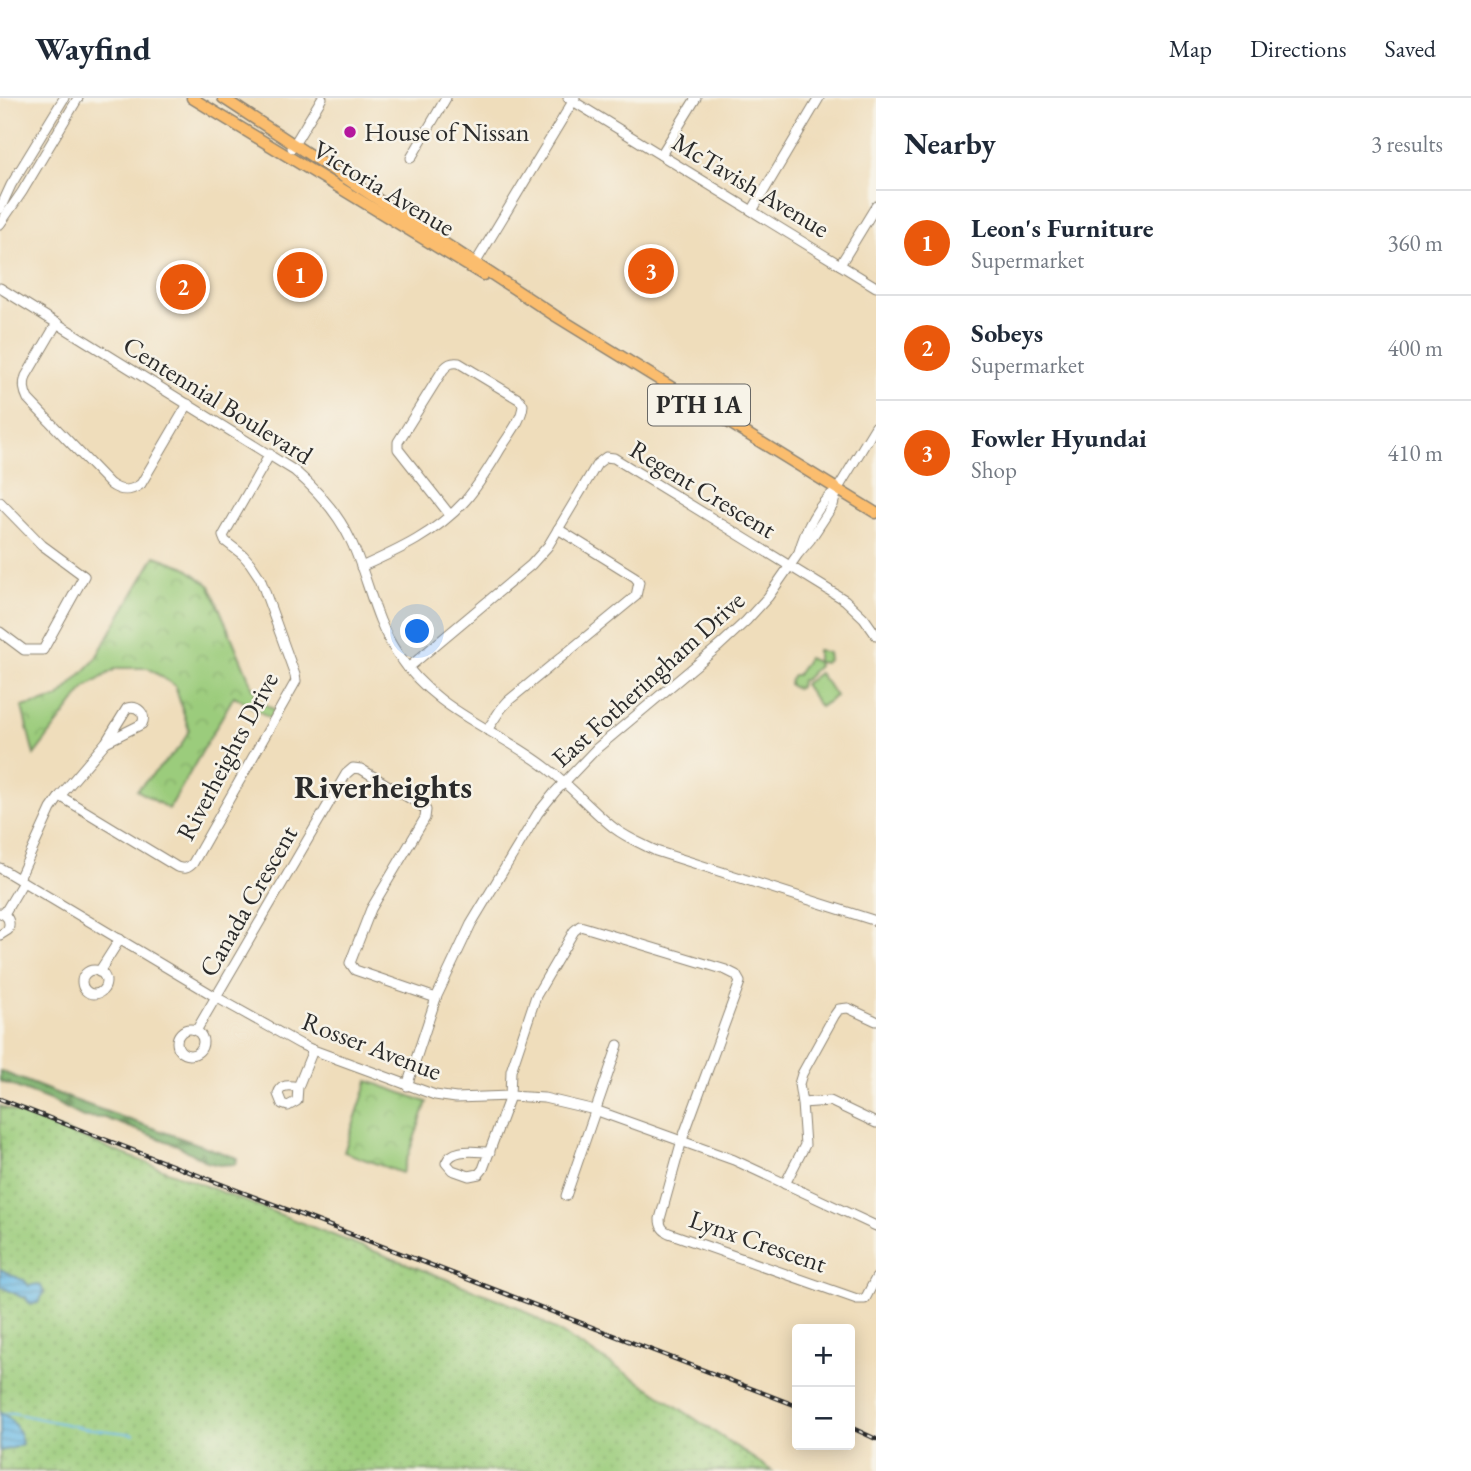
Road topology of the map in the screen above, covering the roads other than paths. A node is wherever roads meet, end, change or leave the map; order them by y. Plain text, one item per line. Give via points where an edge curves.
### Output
1 (64, 98) edge
2 (78, 98) edge
3 (192, 98) edge
4 (223, 98) edge
5 (322, 98) edge
6 (446, 98) edge
7 (696, 98) edge
8 (819, 98) edge
9 (572, 99) edge
10 (295, 144) junction
11 (661, 155) junction
12 (287, 156) junction
13 (411, 158) dead end
14 (20, 172) junction
15 (30, 178) junction
16 (876, 206) edge
17 (0, 209) edge
18 (752, 211) junction
19 (0, 224) edge
20 (841, 265) junction
21 (474, 266) junction
22 (876, 287) edge
23 (0, 288) edge
24 (57, 323) junction
25 (188, 404) junction
26 (876, 426) edge
27 (270, 454) junction
28 (837, 490) junction
29 (0, 502) edge
30 (876, 513) edge
31 (450, 514) junction
32 (558, 529) junction
33 (361, 567) junction
34 (790, 567) junction
35 (0, 632) edge
36 (876, 635) edge
37 (408, 668) junction
38 (487, 730) junction
39 (106, 742) dead end
40 (564, 782) junction
41 (60, 796) junction
42 (0, 868) edge
43 (21, 880) junction
44 (2, 913) edge
45 (876, 921) edge
46 (0, 935) edge
47 (120, 939) junction
48 (100, 972) dead end
49 (216, 998) junction
50 (436, 998) junction
51 (876, 1021) edge
52 (196, 1031) dead end
53 (618, 1045) dead end
54 (313, 1050) junction
55 (407, 1086) junction
56 (298, 1087) dead end
57 (510, 1096) junction
58 (803, 1103) junction
59 (595, 1110) junction
60 (876, 1123) edge
61 (682, 1140) junction
62 (490, 1152) junction
63 (785, 1184) junction
64 (566, 1196) dead end
65 (876, 1226) edge
66 (876, 1278) edge

1 - 14 street
2 - 15 street
3 - 12 main road, Victoria Avenue / PTH 1A
4 - 10 main road, Victoria Avenue / PTH 1A
5 - 10 street
6 - 13 street
7 - 11 street
8 - 18 street
9 - 11 street, McTavish Avenue
9 - 21 street
10 - 12 street
10 - 21 main road, Victoria Avenue / PTH 1A
11 - 18 street, McTavish Avenue
12 - 21 main road, Victoria Avenue / PTH 1A
14 - 15 street
14 - 17 street
15 - 19 street
16 - 20 street
18 - 20 street, McTavish Avenue
20 - 22 street, McTavish Avenue
21 - 28 main road, Victoria Avenue / PTH 1A
23 - 24 street, Centennial Boulevard
24 - 25 street, Centennial Boulevard
24 - 25 street via 26,376 25,393 118,489 141,484
25 - 27 street, Centennial Boulevard
26 - 28 street
27 - 33 street, Centennial Boulevard via 295,471 332,509
27 - 41 street, Riverheights Drive via 223,536 260,578 296,681 193,863 177,867
28 - 30 main road, Victoria Avenue / PTH 1A
28 - 34 street, East Fotheringham Drive via 827,497 803,536
29 - 35 street via 42,545 84,576 43,650 24,650
31 - 31 street via 481,481 523,411 514,395 453,362 443,370 398,442 398,449
31 - 33 street via 412,544
32 - 34 street, Regent Crescent via 597,464 606,457 614,458
32 - 37 street, Regent Crescent via 531,565
32 - 38 street via 635,577 638,590 508,701
33 - 37 street, Centennial Boulevard via 388,637
34 - 36 street, Regent Crescent via 852,606
34 - 40 street, East Fotheringham Drive via 746,621 596,749
37 - 38 street, Centennial Boulevard via 439,699
38 - 40 street, Centennial Boulevard via 531,755
39 - 41 street
40 - 45 street, Centennial Boulevard via 614,827 656,851
40 - 50 street, East Fotheringham Drive via 538,813 478,913
41 - 43 street via 42,826
42 - 43 street, Rosser Avenue
43 - 44 street
43 - 47 street, Rosser Avenue
44 - 46 street via 9,926
47 - 48 street
47 - 49 street, Rosser Avenue
49 - 50 street, Canada Crescent via 353,768 426,810 371,909 350,963 355,970
49 - 52 street
49 - 54 street, Rosser Avenue
50 - 55 street, East Fotheringham Drive
51 - 58 street via 848,1008 839,1009 802,1074
53 - 59 street
54 - 55 street, Rosser Avenue
54 - 56 street
55 - 57 street, Rosser Avenue via 456,1098
57 - 59 street, Rosser Avenue via 544,1098
57 - 61 street via 511,1071 536,996 580,926 726,970 740,982
57 - 62 street
58 - 60 street via 830,1101
58 - 63 street via 805,1145
59 - 61 street, Rosser Avenue
59 - 64 street
61 - 63 street, Rosser Avenue
61 - 66 street, Lynx Crescent via 660,1219 663,1230 857,1299 865,1299
62 - 62 street via 455,1152 446,1163 452,1170 473,1176 483,1169
63 - 65 street, Rosser Avenue

